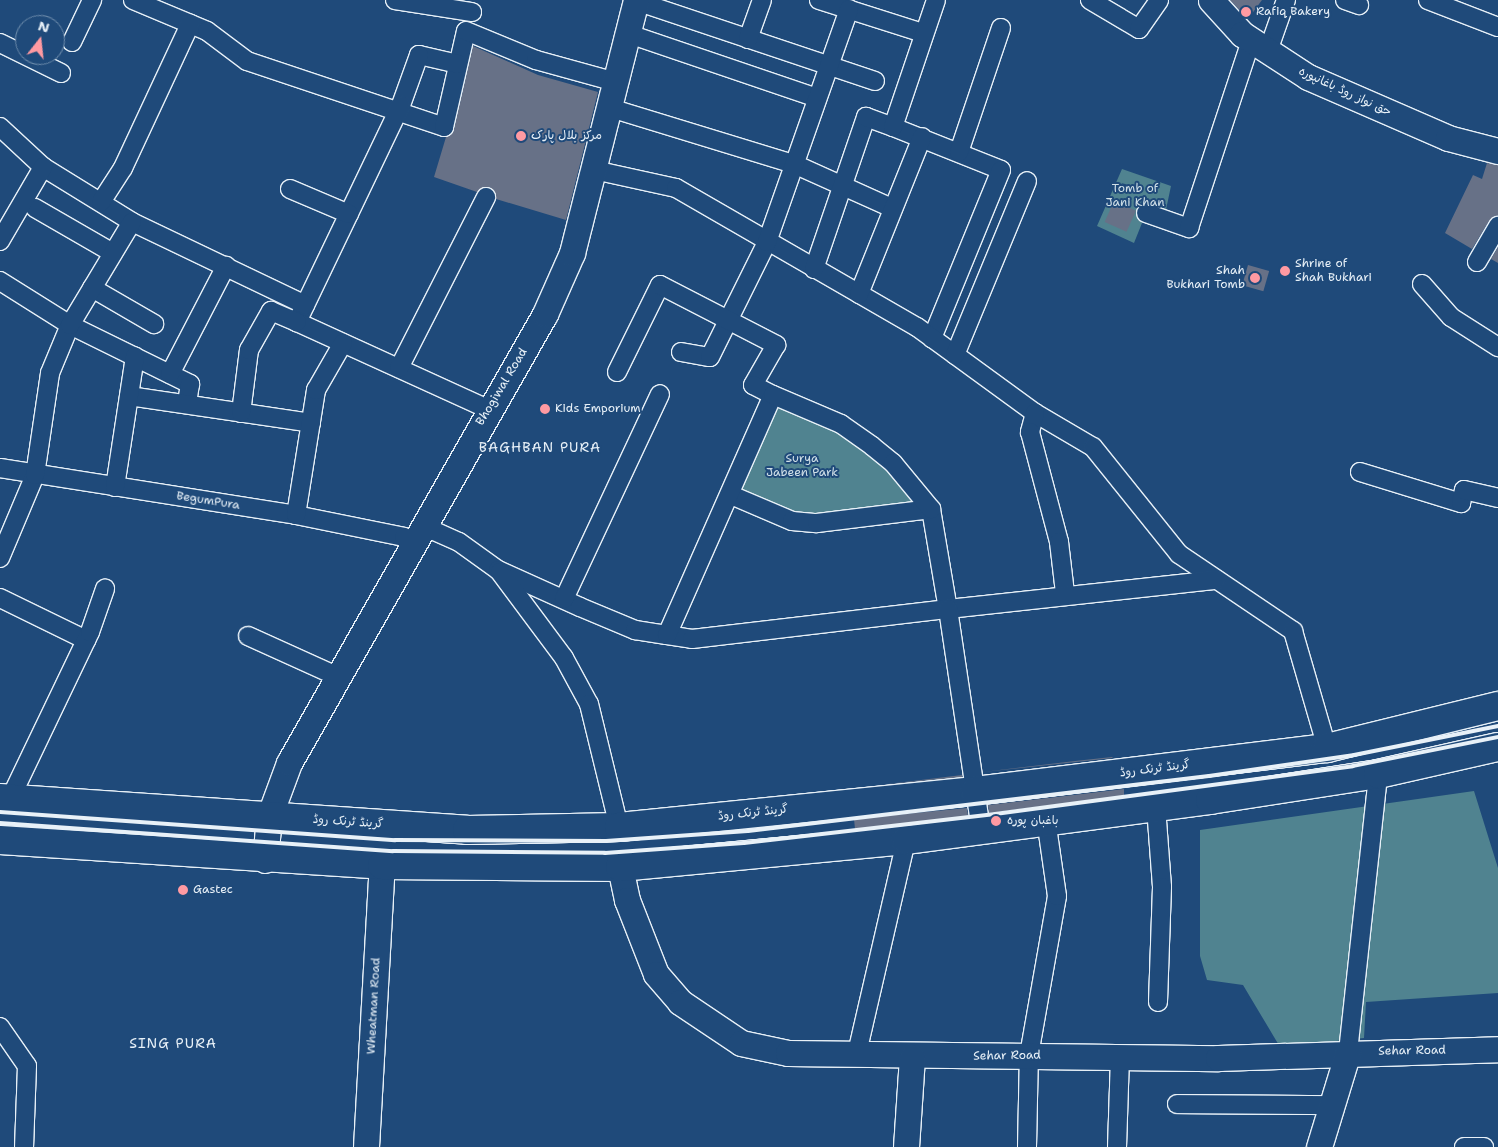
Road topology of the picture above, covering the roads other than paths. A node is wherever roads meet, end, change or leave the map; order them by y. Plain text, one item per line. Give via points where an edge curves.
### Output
1 (92, 0) edge
2 (133, 0) edge
3 (395, 0) edge
4 (762, 0) edge
5 (819, 0) edge
6 (936, 0) edge
7 (1090, 0) edge
8 (1158, 0) edge
9 (1211, 0) edge
10 (1286, 0) edge
11 (1428, 0) edge
12 (636, 1) edge
13 (474, 6) edge
14 (849, 9) junction
15 (190, 24) junction
16 (1498, 27) edge
17 (1001, 28) dead end
18 (466, 31) junction
19 (626, 33) junction
20 (923, 33) junction
21 (748, 39) junction
22 (72, 42) dead end
23 (0, 43) edge
24 (1259, 46) junction
25 (458, 64) junction
26 (829, 65) junction
27 (60, 73) dead end
28 (875, 81) dead end
29 (612, 82) junction
30 (817, 98) junction
31 (607, 107) junction
32 (397, 113) junction
33 (0, 127) edge
34 (892, 127) junction
35 (922, 137) junction
36 (1498, 151) edge
37 (959, 152) junction
38 (794, 164) junction
39 (43, 167) junction
40 (594, 170) junction
41 (1027, 181) dead end
42 (843, 186) junction
43 (290, 189) dead end
44 (486, 197) dead end
45 (101, 202) junction
46 (35, 208) dead end
47 (892, 208) junction
48 (1146, 213) dead end
49 (349, 214) junction
50 (132, 222) junction
51 (1498, 226) edge
52 (0, 241) edge
53 (767, 242) junction
54 (113, 253) junction
55 (1477, 262) dead end
56 (226, 266) junction
57 (814, 269) junction
58 (0, 282) edge
59 (1422, 284) dead end
60 (92, 288) junction
61 (859, 294) junction
62 (306, 305) junction
63 (728, 320) junction
64 (296, 322) junction
65 (154, 324) dead end
66 (70, 325) junction
67 (932, 338) junction
68 (343, 343) junction
69 (1498, 347) edge
70 (680, 352) dead end
71 (956, 355) junction
72 (135, 357) junction
73 (399, 368) junction
74 (617, 372) dead end
75 (170, 374) junction
76 (660, 394) dead end
77 (773, 395) junction
78 (129, 396) junction
79 (187, 404) junction
80 (488, 410) junction
81 (241, 413) junction
82 (1035, 413) junction
83 (311, 424) junction
84 (0, 468) edge
85 (1360, 472) dead end
86 (35, 475) junction
87 (115, 487) junction
88 (731, 495) junction
89 (1498, 498) edge
90 (931, 509) junction
91 (296, 515) junction
92 (418, 534) junction
93 (0, 558) edge
94 (498, 570) junction
95 (1216, 580) junction
96 (105, 589) dead end
97 (1066, 593) junction
98 (0, 598) edge
99 (564, 599) junction
100 (948, 609) junction
101 (667, 635) junction
102 (248, 636) dead end
103 (86, 640) junction
104 (341, 678) junction
105 (1498, 706) edge
106 (1498, 747) edge
107 (1327, 748) junction
108 (1378, 774) junction
109 (975, 791) junction
110 (5, 799) edge
111 (1156, 807) junction
112 (269, 817) junction
113 (1046, 820) junction
114 (619, 827) junction
115 (981, 830) junction
116 (0, 840) edge
117 (906, 840) junction
118 (265, 860) junction
119 (382, 866) junction
120 (620, 867) junction
121 (1158, 1002) dead end
122 (0, 1027) edge
123 (1498, 1049) edge
124 (1348, 1052) junction
125 (858, 1053) junction
126 (1029, 1055) junction
127 (912, 1057) junction
128 (1120, 1057) junction
129 (1177, 1104) dead end
130 (1335, 1105) junction
131 (24, 1147) edge
132 (366, 1147) edge
133 (906, 1147) edge
134 (1027, 1147) edge
135 (1117, 1147) edge
136 (1319, 1147) edge
137 (1464, 1147) edge
138 (1484, 1147) edge

1 - 22 street
2 - 15 street
3 - 13 street
4 - 21 street
5 - 14 street
6 - 20 street
7 - 8 street via 1139,29
9 - 24 street, حق نواز روڈ باغانپورہ
10 - 24 street
11 - 16 street
12 - 19 street, Bhogiwal Road
12 - 21 street
13 - 18 street
14 - 20 street
14 - 26 street
15 - 32 street via 247,61
15 - 45 street via 123,168
17 - 37 street
18 - 25 street
18 - 29 street via 536,60
19 - 29 street, Bhogiwal Road
19 - 30 street
20 - 34 street
21 - 26 street
23 - 27 street
24 - 36 street, حق نواز روڈ باغانپورہ via 1317,81 1448,138
24 - 48 street via 1189,228
25 - 32 street via 419,55
25 - 32 street via 444,127
26 - 28 street
26 - 30 street
29 - 31 street, Bhogiwal Road
30 - 38 street
31 - 38 street
31 - 40 street, Bhogiwal Road
32 - 49 street
33 - 39 street
34 - 35 street
34 - 42 street via 866,117
35 - 37 street
35 - 47 street
37 - 67 street via 1001,170
38 - 42 street
38 - 53 street
39 - 45 street
39 - 52 street
40 - 53 street via 676,188
40 - 80 street, Bhogiwal Road via 572,253 545,314
41 - 71 street
42 - 47 street
42 - 57 street
43 - 49 street
44 - 73 street
45 - 50 street
46 - 54 street
47 - 61 street
49 - 62 street
50 - 54 street
50 - 56 street
51 - 55 street
53 - 57 street
53 - 63 street
54 - 60 street
56 - 62 street
56 - 75 street
57 - 61 street
58 - 66 street
59 - 69 street via 1451,317
60 - 65 street
60 - 66 street
61 - 67 street
62 - 64 street
63 - 70 street via 710,357
63 - 74 street via 660,285
63 - 77 street via 776,345 753,385
64 - 68 street
64 - 81 street via 272,311 249,350
66 - 72 street
66 - 86 street via 50,373
67 - 71 street
68 - 73 street
68 - 83 street via 316,390
71 - 82 street
72 - 75 street
72 - 78 street
73 - 80 street
75 - 79 street via 190,384
76 - 99 street
77 - 88 street
77 - 90 street via 841,424 872,446 893,463
78 - 79 street
78 - 87 street
79 - 81 street
80 - 92 street, Bhogiwal Road
81 - 83 street
82 - 95 street via 1093,447 1165,541
82 - 97 street via 1030,432 1059,542
83 - 91 street
84 - 86 street, BegumPura
85 - 89 street via 1461,502 1464,490
86 - 87 street, BegumPura
86 - 93 street
87 - 91 street, BegumPura
88 - 90 street via 792,520 817,523
88 - 101 street
90 - 100 street
91 - 92 street, BegumPura via 404,537
92 - 94 street, BegumPura via 459,542
92 - 104 street, Bhogiwal Road
94 - 99 street
94 - 114 street via 564,658 588,704
95 - 97 street
95 - 107 street via 1293,631
96 - 103 street
97 - 100 street
98 - 103 street
99 - 101 street via 635,630
100 - 101 street via 692,639
100 - 109 street
102 - 104 street
103 - 110 street
104 - 112 street, Bhogiwal Road via 288,763
105 - 107 main road, گرینڈ ٹرنک روڈ
106 - 108 main road
107 - 109 main road, گرینڈ ٹرنک روڈ
108 - 111 main road
108 - 124 street
109 - 114 main road, گرینڈ ٹرنک روڈ
109 - 115 street
110 - 112 main road, گرینڈ ٹرنک روڈ
111 - 113 main road
111 - 121 street via 1162,887
112 - 114 main road, گرینڈ ٹرنک روڈ via 467,830
112 - 118 street, Bhogiwal Road
113 - 115 main road
113 - 126 street via 1057,896
115 - 117 main road
116 - 118 main road
117 - 120 main road
117 - 125 street
118 - 119 main road
119 - 120 main road
119 - 132 street, Wheatman Road
120 - 125 street, Sehar Road via 627,900 656,974 687,1008 741,1043 788,1053
122 - 131 street via 26,1066
123 - 124 street, Sehar Road
124 - 128 street, Sehar Road
124 - 130 street
125 - 127 street, Sehar Road
126 - 127 street, Sehar Road
126 - 128 street, Sehar Road
126 - 134 street
127 - 133 street
128 - 135 street
129 - 130 street
130 - 136 street
137 - 138 street

